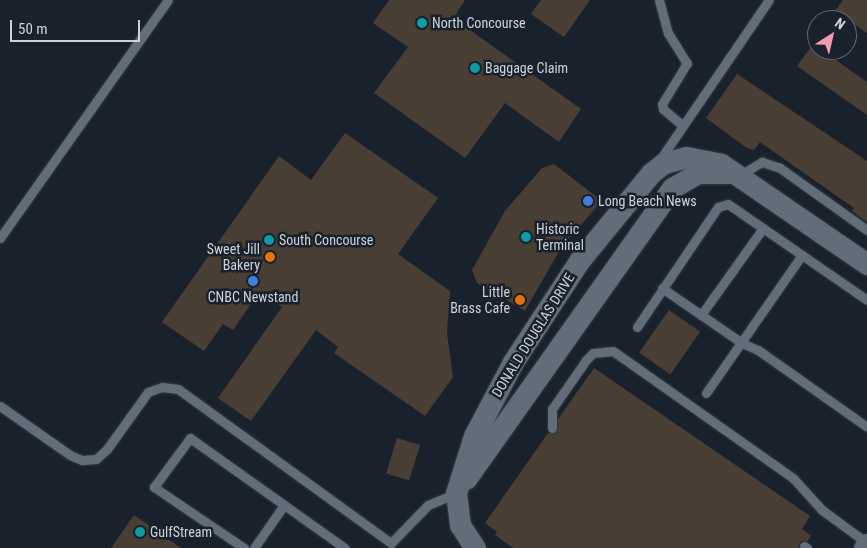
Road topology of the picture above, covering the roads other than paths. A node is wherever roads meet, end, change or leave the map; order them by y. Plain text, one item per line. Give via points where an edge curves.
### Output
1 (168, 0) edge
2 (660, 0) edge
3 (769, 0) edge
4 (683, 126) junction
5 (651, 173) junction
6 (740, 175) junction
7 (763, 228) junction
8 (867, 230) edge
9 (0, 238) edge
10 (802, 255) junction
11 (867, 264) edge
12 (662, 288) junction
13 (867, 300) edge
14 (701, 315) junction
15 (637, 327) dead end
16 (742, 343) junction
17 (706, 393) dead end
18 (0, 406) edge
19 (867, 427) edge
20 (552, 428) dead end
21 (456, 493) junction
22 (284, 505) junction
23 (867, 544) edge
24 (389, 546) edge
25 (244, 548) edge
26 (254, 548) edge
27 (345, 548) edge
28 (476, 548) edge
29 (864, 548) edge

1 - 9 lane
2 - 4 lane via 668,33 687,63 662,104 663,109
3 - 4 lane
4 - 5 lane
5 - 6 street, DONALD DOUGLAS DRIVE via 664,163 686,157 706,159
5 - 21 street, DONALD DOUGLAS DRIVE via 593,241 514,362 474,436
6 - 8 lane via 762,162 780,168
6 - 11 street, DONALD DOUGLAS DRIVE
6 - 21 street, DONALD DOUGLAS DRIVE via 716,171 698,173 672,188
7 - 10 lane
7 - 12 lane via 728,204 718,207
7 - 14 lane
10 - 13 lane
10 - 16 lane
12 - 14 lane
12 - 15 lane
14 - 16 lane
16 - 17 lane
16 - 19 lane via 758,350
18 - 24 lane via 70,455 82,460 96,460 148,392 162,387 178,389
20 - 23 lane via 552,409 586,360 593,353 613,351 793,478 818,507
21 - 24 lane via 428,505
21 - 28 street, DONALD DOUGLAS DRIVE via 460,525
22 - 25 lane via 190,438 154,487
22 - 26 lane
22 - 27 lane
23 - 29 street

